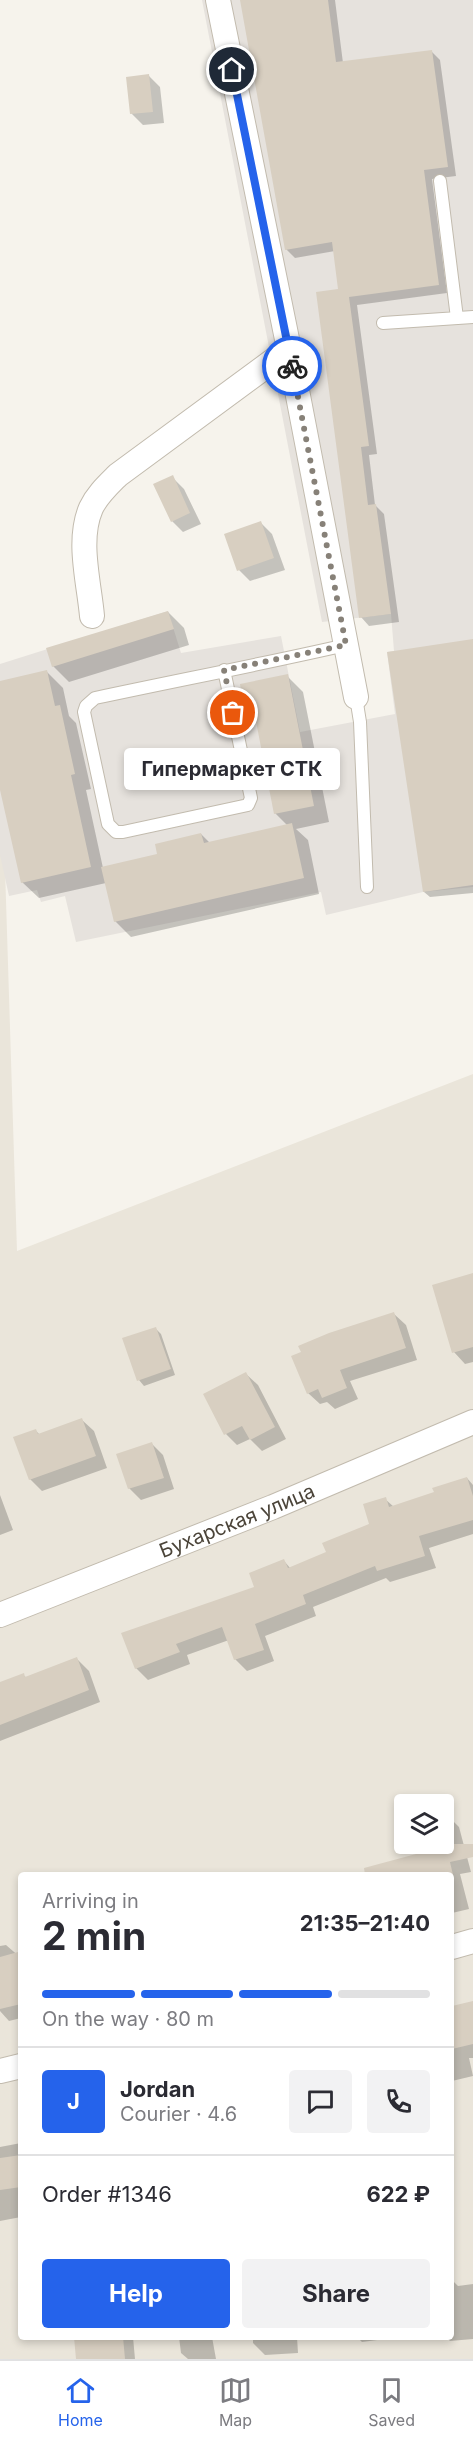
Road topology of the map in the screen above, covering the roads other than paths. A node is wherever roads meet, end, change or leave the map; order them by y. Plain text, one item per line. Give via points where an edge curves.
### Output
1 (218, 0) edge
2 (440, 181) dead end
3 (473, 317) edge
4 (457, 318) junction
5 (383, 323) dead end
6 (289, 349) junction
7 (92, 616) dead end
8 (346, 645) junction
9 (224, 670) junction
10 (356, 698) joint
11 (367, 887) dead end
12 (473, 1422) edge
13 (0, 1615) edge
14 (473, 1941) edge
15 (454, 1946) edge
16 (18, 2067) edge
17 (0, 2071) edge

1 - 6 street
2 - 4 lane
3 - 4 lane
4 - 5 lane
6 - 7 street via 118,475 102,491 86,525
6 - 8 street
8 - 9 lane
8 - 10 street
9 - 9 lane via 95,698 86,706 84,712 111,829 123,832 248,805 251,798
10 - 11 lane
12 - 13 street, Бухарская улица via 273,1507
14 - 15 street
16 - 17 street

